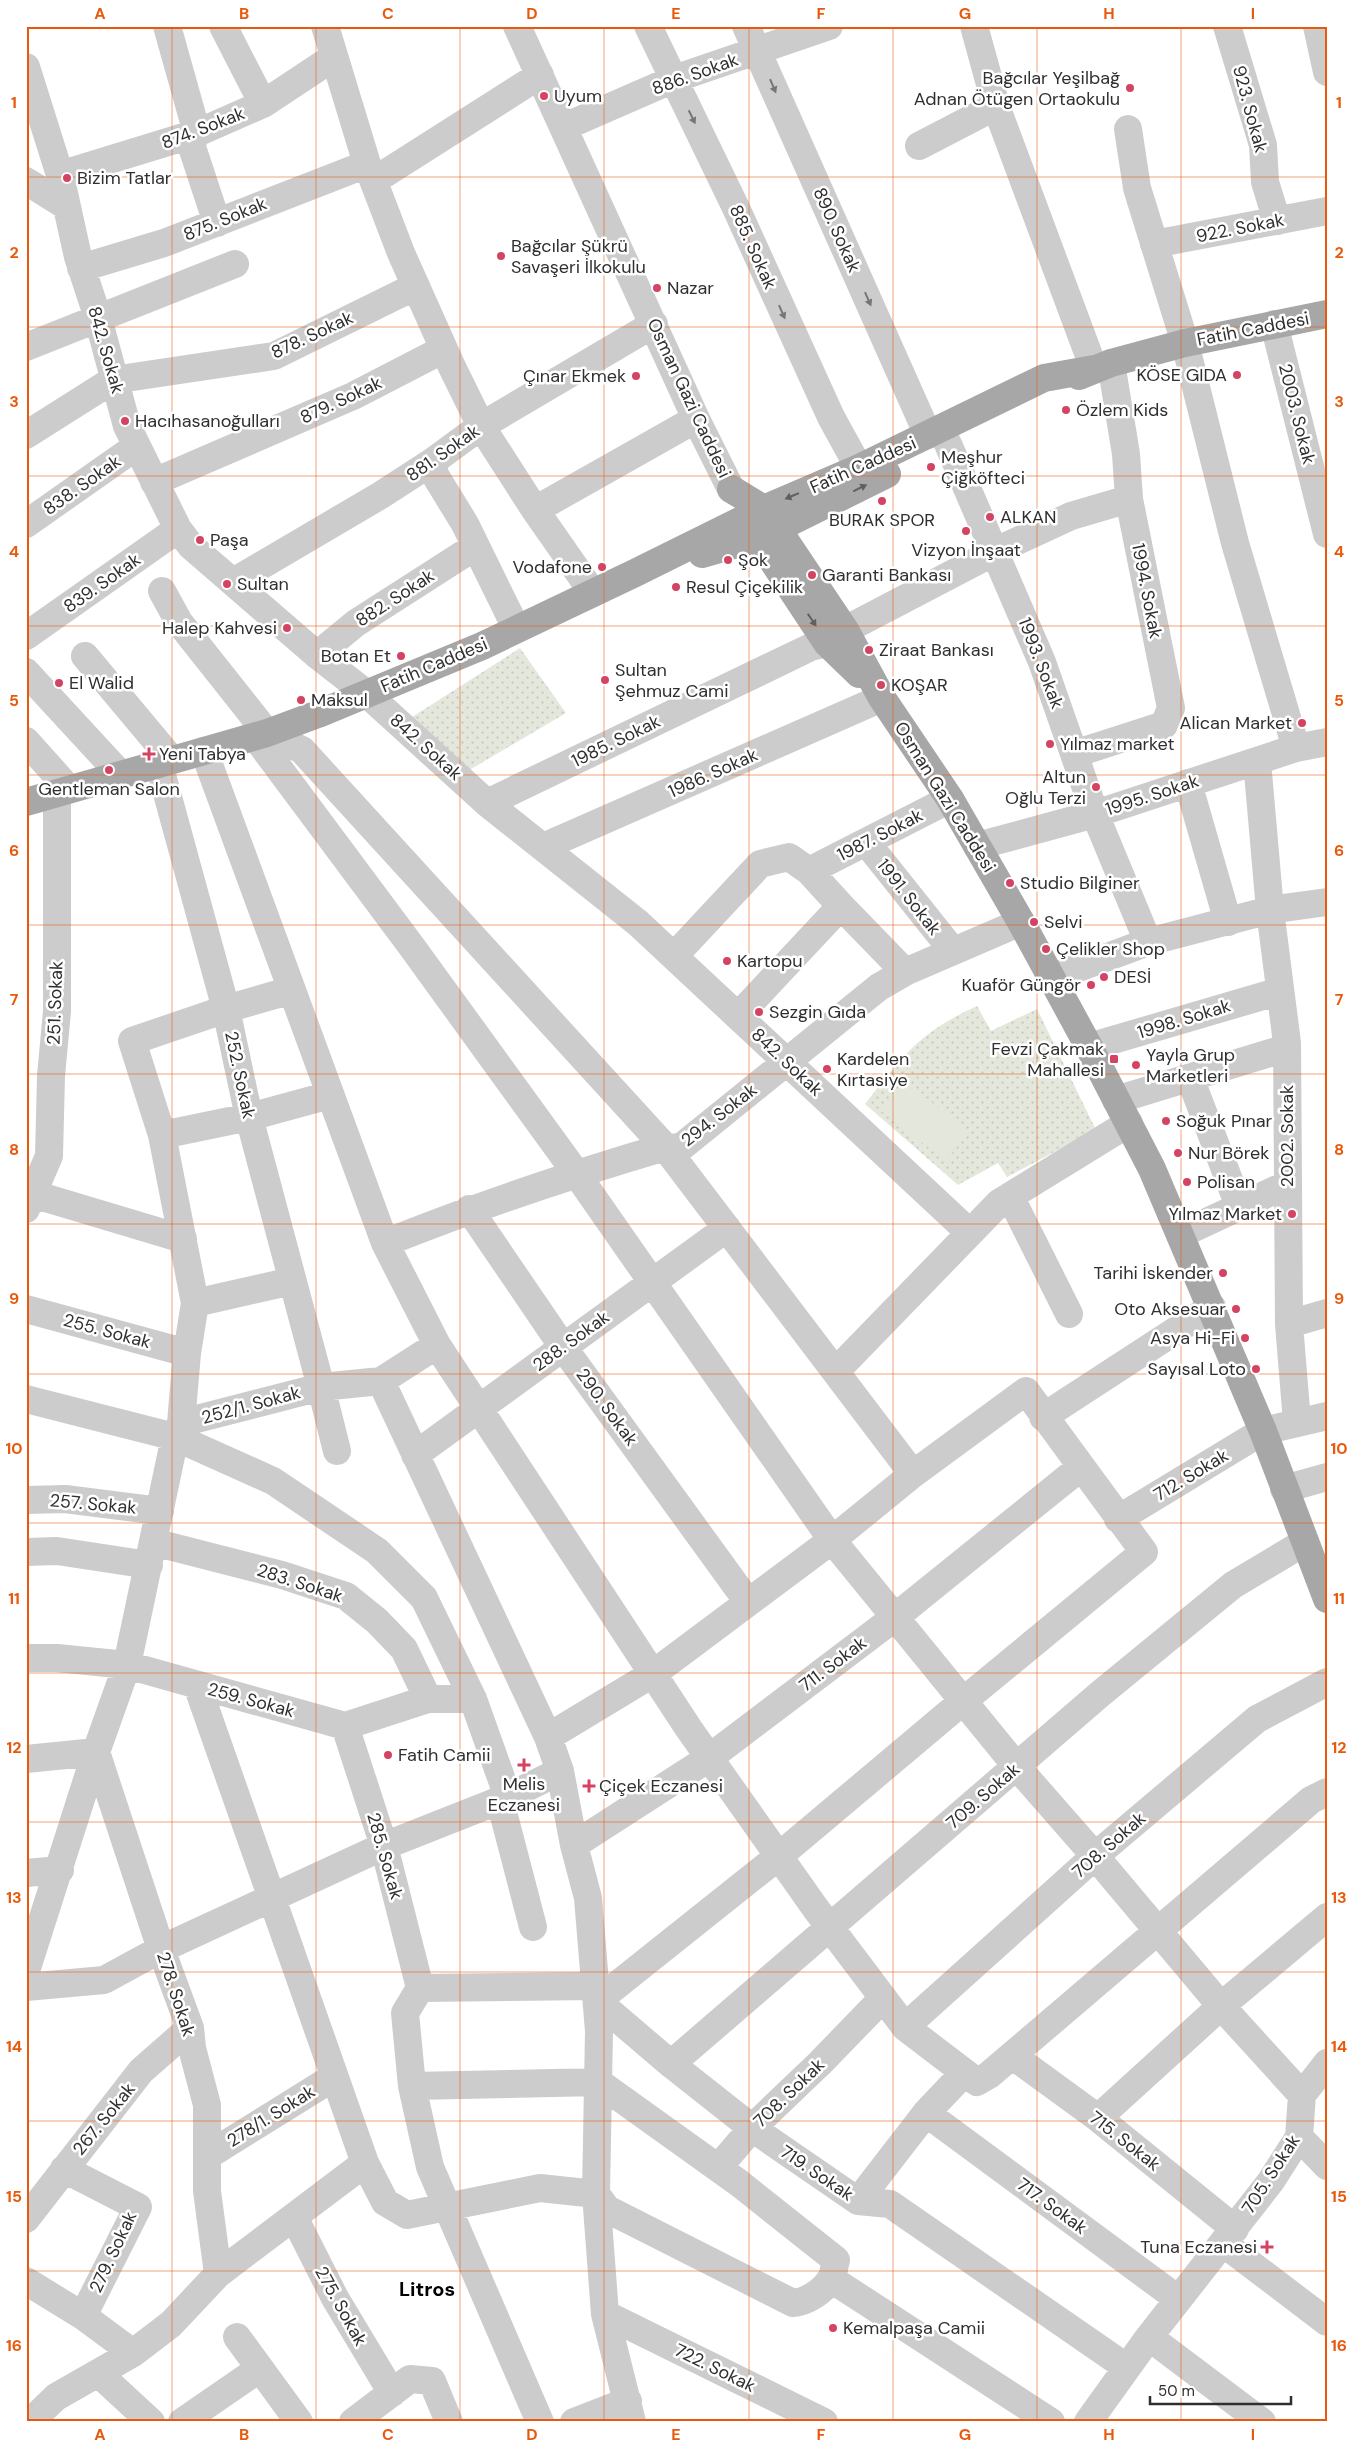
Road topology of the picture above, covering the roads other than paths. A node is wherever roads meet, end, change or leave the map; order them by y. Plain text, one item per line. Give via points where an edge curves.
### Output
1 (167, 26) edge
2 (223, 26) edge
3 (517, 26) edge
4 (648, 26) edge
5 (746, 26) edge
6 (829, 26) edge
7 (974, 26) edge
8 (1227, 26) edge
9 (327, 27) edge
10 (1321, 37) edge
11 (758, 51) junction
12 (334, 57) junction
13 (26, 67) edge
14 (1327, 72) edge
15 (540, 75) junction
16 (674, 79) junction
17 (263, 104) junction
18 (996, 106) junction
19 (564, 127) junction
20 (1128, 129) dead end
21 (197, 133) junction
22 (919, 146) dead end
23 (371, 172) junction
24 (60, 175) junction
25 (26, 182) edge
26 (66, 206) junction
27 (1327, 211) edge
28 (1277, 221) junction
29 (217, 223) junction
30 (1154, 244) junction
31 (235, 264) dead end
32 (81, 268) junction
33 (416, 286) junction
34 (1327, 314) edge
35 (98, 318) junction
36 (654, 324) junction
37 (1274, 324) junction
38 (1184, 343) junction
39 (26, 347) edge
40 (444, 349) junction
41 (1102, 366) junction
42 (113, 380) junction
43 (696, 419) junction
44 (481, 426) junction
45 (26, 435) edge
46 (938, 439) junction
47 (137, 446) junction
48 (432, 462) junction
49 (859, 468) junction
50 (154, 482) junction
51 (731, 489) joint
52 (1129, 499) junction
53 (816, 509) junction
54 (535, 510) junction
55 (761, 523) junction
56 (26, 524) edge
57 (178, 529) junction
58 (1327, 534) edge
59 (476, 546) junction
60 (996, 550) junction
61 (799, 559) junction
62 (233, 582) junction
63 (162, 591) dead end
64 (593, 593) junction
65 (516, 628) junction
66 (26, 636) edge
67 (836, 636) junction
68 (317, 655) junction
69 (85, 656) dead end
70 (26, 672) edge
71 (367, 694) junction
72 (882, 698) junction
73 (260, 734) junction
74 (26, 741) edge
75 (1327, 742) edge
76 (1296, 748) junction
77 (204, 751) junction
78 (1074, 754) junction
79 (1257, 761) junction
80 (166, 762) junction
81 (121, 774) junction
82 (1188, 783) junction
83 (63, 791) junction
84 (950, 799) junction
85 (26, 802) edge
86 (487, 803) junction
87 (1095, 814) junction
88 (866, 842) junction
89 (977, 846) junction
90 (543, 847) junction
91 (809, 871) junction
92 (1327, 902) edge
93 (841, 906) junction
94 (1270, 910) junction
95 (1021, 922) junction
96 (1228, 922) junction
97 (1148, 942) junction
98 (953, 951) junction
99 (674, 956) junction
100 (905, 972) junction
101 (1051, 978) junction
102 (292, 990) junction
103 (1280, 990) junction
104 (226, 1009) junction
105 (738, 1016) junction
106 (1088, 1047) junction
107 (1286, 1048) junction
108 (786, 1061) junction
109 (1190, 1078) junction
110 (330, 1095) junction
111 (1123, 1112) junction
112 (249, 1117) junction
113 (162, 1135) junction
114 (665, 1147) junction
115 (576, 1173) junction
116 (1288, 1184) junction
117 (1010, 1196) junction
118 (29, 1198) edge
119 (1239, 1206) junction
120 (469, 1209) junction
121 (727, 1228) junction
122 (969, 1232) junction
123 (1181, 1234) junction
124 (183, 1239) junction
125 (385, 1243) junction
126 (292, 1281) junction
127 (653, 1281) junction
128 (195, 1303) junction
129 (1212, 1307) junction
130 (26, 1309) edge
131 (1327, 1313) edge
132 (1068, 1314) dead end
133 (1289, 1324) junction
134 (437, 1345) junction
135 (563, 1347) junction
136 (187, 1353) junction
137 (836, 1371) junction
138 (381, 1381) junction
139 (321, 1387) junction
140 (26, 1399) edge
141 (480, 1409) junction
142 (1327, 1416) edge
143 (1043, 1417) junction
144 (1297, 1422) junction
145 (178, 1430) junction
146 (1263, 1431) junction
147 (337, 1451) dead end
148 (415, 1455) junction
149 (1081, 1467) junction
150 (913, 1474) junction
151 (1327, 1477) edge
152 (1284, 1489) junction
153 (26, 1500) edge
154 (160, 1511) junction
155 (1118, 1519) junction
156 (832, 1540) junction
157 (1305, 1542) junction
158 (26, 1552) edge
159 (151, 1553) junction
160 (1327, 1599) edge
161 (748, 1602) junction
162 (894, 1618) junction
163 (26, 1658) edge
164 (127, 1665) junction
165 (654, 1673) junction
166 (1327, 1682) edge
167 (197, 1685) junction
168 (428, 1699) junction
169 (474, 1699) junction
170 (962, 1702) junction
171 (345, 1726) junction
172 (548, 1737) junction
173 (96, 1752) junction
174 (709, 1758) junction
175 (26, 1759) edge
176 (1016, 1767) junction
177 (560, 1770) junction
178 (1327, 1792) edge
179 (508, 1797) junction
180 (574, 1845) junction
181 (384, 1846) junction
182 (779, 1856) junction
183 (1095, 1856) junction
184 (60, 1870) junction
185 (26, 1873) edge
186 (271, 1899) junction
187 (1327, 1917) edge
188 (533, 1927) dead end
189 (831, 1928) junction
190 (1159, 1931) junction
191 (161, 1949) junction
192 (26, 1971) edge
193 (26, 1987) edge
194 (420, 1988) junction
195 (596, 1994) junction
196 (883, 1998) junction
197 (1221, 2006) junction
198 (905, 2027) junction
199 (190, 2028) junction
200 (1013, 2056) junction
201 (1327, 2063) edge
202 (671, 2064) junction
203 (964, 2073) junction
204 (334, 2077) junction
205 (598, 2082) junction
206 (412, 2086) junction
207 (1302, 2095) junction
208 (926, 2114) junction
209 (1098, 2118) junction
210 (752, 2128) junction
211 (1299, 2137) junction
212 (207, 2156) junction
213 (365, 2163) junction
214 (1327, 2166) edge
215 (718, 2168) junction
216 (64, 2169) junction
217 (596, 2194) junction
218 (858, 2201) junction
219 (447, 2207) junction
220 (294, 2217) junction
221 (26, 2219) edge
222 (1229, 2236) junction
223 (218, 2274) junction
224 (831, 2279) junction
225 (26, 2281) edge
226 (1178, 2299) junction
227 (605, 2314) junction
228 (83, 2316) junction
229 (1327, 2322) edge
230 (237, 2337) dead end
231 (1149, 2337) junction
232 (133, 2353) junction
233 (1126, 2367) junction
234 (259, 2369) junction
235 (98, 2374) junction
236 (392, 2393) junction
237 (630, 2411) edge
238 (33, 2417) edge
239 (356, 2421) edge
240 (151, 2422) edge
241 (182, 2422) edge
242 (299, 2422) edge
243 (449, 2422) edge
244 (540, 2422) edge
245 (574, 2422) edge
246 (824, 2422) edge
247 (1051, 2422) edge
248 (1088, 2422) edge
249 (1262, 2422) edge

1 - 21 street
2 - 17 street
3 - 15 street, Osman Gazi Caddesi
4 - 16 street, 885. Sokak
5 - 11 street, 890. Sokak
6 - 11 street, 886. Sokak
7 - 18 street, 1994. Sokak
8 - 28 street, 923. Sokak via 1263,145 1265,182
9 - 12 street
10 - 14 street
11 - 16 street, 886. Sokak
11 -> 46 street, 890. Sokak
12 - 17 street, 874. Sokak
12 - 23 street
13 - 24 street, 842. Sokak
15 - 19 street, Osman Gazi Caddesi
15 - 23 street, 875. Sokak
16 - 19 street, 886. Sokak
16 -> 49 street, 885. Sokak via 823,400
17 - 21 street, 874. Sokak
18 - 22 street
18 - 41 street, 1994. Sokak
19 - 36 street, Osman Gazi Caddesi
20 - 30 street via 1137,188
21 - 24 street, 874. Sokak
21 - 29 street via 191,144
23 - 29 street, 875. Sokak
23 - 33 street
24 - 26 street, 842. Sokak
25 - 26 street
26 - 32 street, 842. Sokak
27 - 28 street, 922. Sokak
28 - 30 street, 922. Sokak
29 - 32 street, 875. Sokak via 164,244
30 - 38 street
31 - 35 street
32 - 35 street, 842. Sokak
33 - 40 street
33 - 42 street, 878. Sokak via 274,356
34 - 37 main road, Fatih Caddesi
35 - 39 street
35 - 42 street, 842. Sokak
36 - 43 street, Osman Gazi Caddesi
36 - 44 street, 881. Sokak
37 - 38 main road, Fatih Caddesi
37 - 58 street, 2003. Sokak
38 - 41 main road, Fatih Caddesi
38 - 76 street via 1235,543
40 - 44 street
40 - 50 street, 879. Sokak via 353,396
41 - 46 main road, Fatih Caddesi
41 - 52 street, 1994. Sokak via 1126,454
42 - 45 street
42 - 47 street, 842. Sokak via 127,426
43 - 51 street, Osman Gazi Caddesi
43 - 54 street
44 - 48 street, 881. Sokak
44 - 54 street
46 - 49 main road, Fatih Caddesi
53 -> 46 main road, Fatih Caddesi
46 - 60 street, 1993. Sokak
47 - 50 street, 842. Sokak
47 - 56 street, 838. Sokak
48 - 59 street via 435,476
48 - 62 street, 881. Sokak
49 -> 55 main road, Fatih Caddesi
50 - 57 street, 842. Sokak
51 - 55 main road
52 - 60 street, 1985. Sokak via 1071,516
52 - 78 street, 1994. Sokak via 1171,708 1164,725
53 - 55 main road, Fatih Caddesi
53 - 61 main road via 798,544
54 - 64 street
55 - 61 main road
55 - 64 main road, Fatih Caddesi
55 -> 67 main road
57 - 62 street, 842. Sokak via 191,546
57 - 66 street, 839. Sokak
59 - 65 street
59 - 68 street, 882. Sokak via 356,623
60 - 67 street, 1985. Sokak
60 - 78 street, 1993. Sokak via 1042,662
61 - 67 main road
62 - 68 street, 842. Sokak
63 - 73 street via 179,622
64 - 65 main road, Fatih Caddesi
65 - 71 main road, Fatih Caddesi via 482,646
67 - 72 main road, Osman Gazi Caddesi
67 - 86 street, 1985. Sokak
68 - 71 street, 842. Sokak
69 - 80 street
70 - 81 street
71 - 73 main road, Fatih Caddesi
71 - 86 street, 842. Sokak
72 - 84 main road, Osman Gazi Caddesi
72 - 90 street, 1986. Sokak
73 - 77 main road, Fatih Caddesi
73 - 114 street via 302,750
73 - 115 street
74 - 83 street
75 - 76 street, 1995. Sokak
76 - 79 street, 1995. Sokak
77 - 80 main road, Fatih Caddesi
77 - 102 street
78 - 87 street, 1993. Sokak
79 - 82 street, 1995. Sokak
79 - 94 street, 2002. Sokak
80 - 81 main road, Fatih Caddesi
80 - 104 street, 252. Sokak
81 - 83 main road, Fatih Caddesi
82 - 87 street, 1995. Sokak
82 - 96 street
83 - 85 main road, Fatih Caddesi
83 - 118 street, 251. Sokak via 49,1156
84 - 88 street, 1987. Sokak
84 - 89 main road, Osman Gazi Caddesi
86 - 90 street, 842. Sokak
87 - 89 street, 1995. Sokak
87 - 97 street, 1993. Sokak
88 - 91 street, 1987. Sokak
88 - 98 street, 1991. Sokak
89 - 95 main road, Osman Gazi Caddesi
90 - 99 street, 842. Sokak
91 - 93 street
91 - 99 street via 789,858 760,864
92 - 94 street
93 - 100 street
93 - 105 street
94 - 96 street
94 - 103 street, 2002. Sokak
95 - 98 street, 294. Sokak
95 - 101 main road, Osman Gazi Caddesi
96 - 97 street
97 - 101 street
98 - 100 street, 294. Sokak
99 - 105 street, 842. Sokak
100 - 108 street, 294. Sokak via 879,987
101 - 106 main road, Osman Gazi Caddesi
102 - 104 street
102 - 110 street
103 - 106 street, 1998. Sokak
103 - 107 street, 2002. Sokak
104 - 112 street, 252. Sokak
104 - 113 street via 132,1040
105 - 108 street, 842. Sokak
106 - 111 main road, Osman Gazi Caddesi
107 - 109 street
107 - 116 street, 2002. Sokak
108 - 114 street, 294. Sokak via 680,1148
108 - 122 street, 842. Sokak
109 - 111 street
109 - 119 street
110 - 112 street
110 - 125 street
111 - 117 street
111 - 123 main road, Osman Gazi Caddesi
112 - 113 street
112 - 126 street, 252. Sokak
113 - 124 street
114 - 115 street, 294. Sokak
114 - 121 street
115 - 120 street, 294. Sokak
115 - 127 street
116 - 119 street
116 - 133 street, 2002. Sokak
117 - 122 street
117 - 132 street
118 - 124 street
119 - 123 street
120 - 125 street, 294. Sokak
120 - 135 street, 290. Sokak
121 - 127 street, 288. Sokak
121 - 137 street
122 - 137 street
123 - 129 main road, Osman Gazi Caddesi
124 - 128 street
125 - 134 street
126 - 128 street
126 - 139 street, 252. Sokak
127 - 135 street, 288. Sokak
127 - 156 street
128 - 136 street
129 - 143 street
129 - 146 main road, Osman Gazi Caddesi
130 - 136 street, 255. Sokak
131 - 133 street
133 - 144 street, 2002. Sokak
134 - 138 street
134 - 141 street
135 - 141 street, 288. Sokak
135 - 161 street, 290. Sokak
136 - 145 street
137 - 150 street
138 - 139 street
138 - 148 street
139 - 145 street, 252/1. Sokak
139 - 147 street, 252. Sokak
140 - 145 street
141 - 148 street, 288. Sokak
141 - 165 street
142 - 144 street, 712. Sokak
143 - 149 street
143 - 150 street via 1026,1391
144 - 146 street, 712. Sokak
145 - 154 street
145 - 169 street via 273,1481 377,1551 424,1598
146 - 152 main road, Osman Gazi Caddesi
146 - 155 street, 712. Sokak
148 - 172 street
149 - 155 street
149 - 162 street, 711. Sokak
150 - 156 street
151 - 152 street
152 - 157 main road, Osman Gazi Caddesi
153 - 154 street, 257. Sokak via 65,1500
154 - 159 street
155 - 170 street via 1144,1552
156 - 161 street
156 - 162 street
157 - 160 main road, Osman Gazi Caddesi
157 - 176 street, 709. Sokak via 1233,1585
158 - 159 street, 283. Sokak
159 - 164 street
159 - 168 street, 283. Sokak via 282,1575 346,1596 378,1621 404,1649
161 - 165 street
162 - 170 street
162 - 174 street, 711. Sokak
163 - 164 street, 259. Sokak
164 - 167 street, 259. Sokak
164 - 173 street
165 - 172 street
165 - 174 street
166 - 183 street, 708. Sokak via 1257,1719
167 - 171 street, 259. Sokak
167 - 186 street
168 - 169 street
168 - 171 street
169 - 179 street
170 - 176 street
170 - 182 street
171 - 181 street, 285. Sokak
172 - 177 street
173 - 175 street
173 - 184 street
173 - 191 street, 278. Sokak
174 - 180 street, 711. Sokak
174 - 182 street
176 - 183 street
176 - 189 street, 709. Sokak
177 - 179 street
177 - 180 street
178 - 190 street via 1311,1800
179 - 181 street
179 - 188 street via 503,1812
180 - 195 street via 588,1898
181 - 186 street
181 - 194 street, 285. Sokak
182 - 189 street
182 - 195 street
183 - 190 street
183 - 198 street, 708. Sokak
184 - 185 street
184 - 192 street
186 - 191 street
186 - 204 street
187 - 197 street
189 - 196 street
189 - 202 street, 709. Sokak
190 - 197 street
190 - 200 street
191 - 193 street via 104,1980
191 - 199 street, 278. Sokak
194 - 195 street
194 - 206 street via 405,2013
195 - 202 street, 719. Sokak
195 - 205 street
196 - 198 street
196 - 210 street, 708. Sokak
197 - 207 street
197 - 209 street
198 - 203 street
199 - 212 street, 278. Sokak via 207,2105
199 - 216 street, 267. Sokak via 141,2072
200 - 203 street via 978,2082
200 - 209 street, 715. Sokak
201 - 207 street
202 - 210 street, 719. Sokak
203 - 208 street
204 - 212 street, 278/1. Sokak
204 - 213 street
205 - 206 street
205 - 215 street
205 - 217 street
206 - 219 street via 430,2167
207 - 211 street, 705. Sokak
208 - 218 street
208 - 226 street, 717. Sokak
209 - 222 street, 715. Sokak
210 - 215 street, 708. Sokak
210 - 218 street, 719. Sokak
211 - 214 street
211 - 222 street, 705. Sokak via 1271,2181
212 - 223 street, 278. Sokak via 207,2191
213 - 219 street via 384,2202 407,2215
213 - 220 street
215 - 224 street via 836,2260
216 - 221 street, 267. Sokak
216 - 228 street, 279. Sokak via 138,2207
217 - 219 street via 540,2188
217 - 224 street via 608,2209 793,2303 811,2298
217 - 227 street
218 - 233 street, 719. Sokak via 890,2204
219 - 244 street
220 - 223 street
220 - 236 street, 275. Sokak via 335,2298
222 - 226 street, 705. Sokak
222 - 229 street, 715. Sokak
223 - 232 street via 171,2324
224 - 247 street
225 - 228 street
226 - 231 street, 705. Sokak
227 - 237 street
227 - 246 street, 722. Sokak
228 - 232 street
230 - 234 street
231 - 233 street, 705. Sokak
231 - 249 street
232 - 235 street
233 - 248 street, 705. Sokak
234 - 241 street
234 - 242 street
235 - 238 street via 56,2397
235 - 240 street
236 - 239 street
236 - 243 street via 410,2379 432,2381
237 - 245 street

